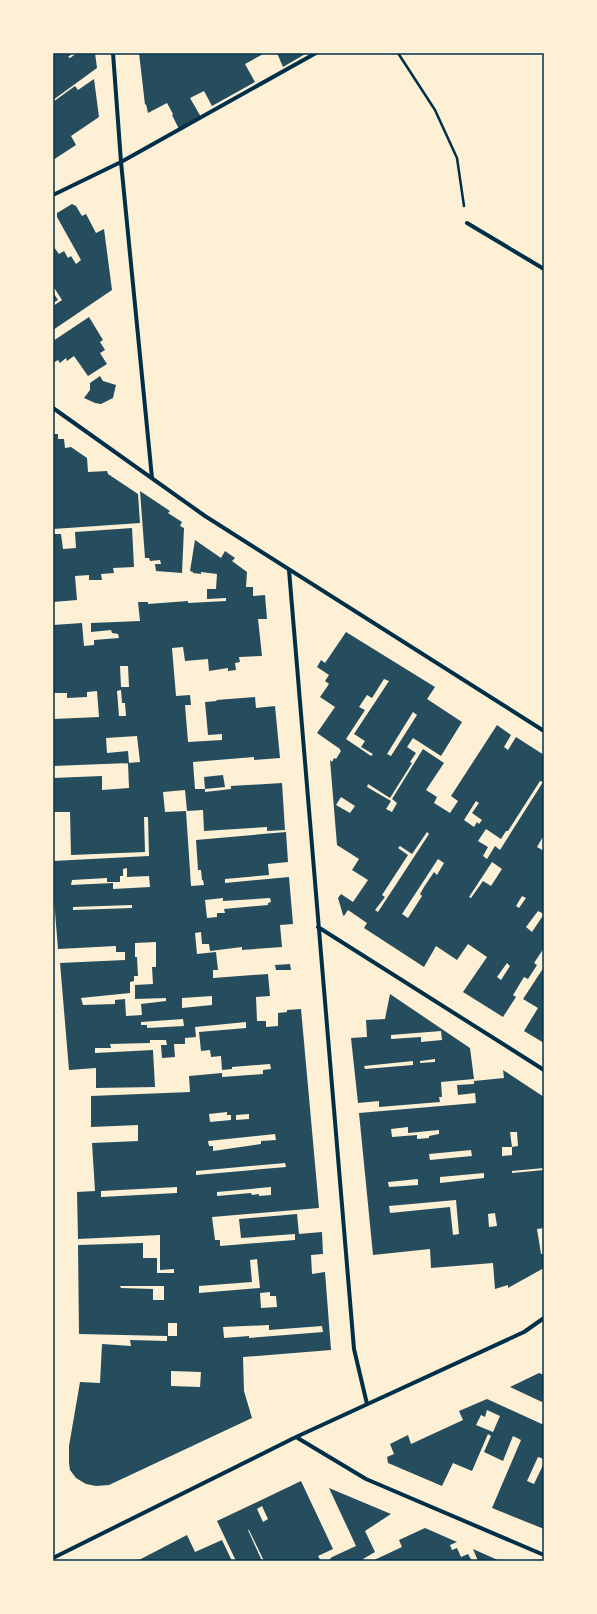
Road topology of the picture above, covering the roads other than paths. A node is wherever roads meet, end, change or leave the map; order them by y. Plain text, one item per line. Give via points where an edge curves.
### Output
1 (113, 53) edge
2 (316, 53) edge
3 (121, 162) junction
4 (53, 196) edge
5 (467, 223) road end
6 (544, 269) edge
7 (53, 408) edge
8 (152, 478) junction
9 (289, 570) junction
10 (544, 731) edge
11 (318, 927) junction
12 (544, 1070) edge
13 (544, 1318) edge
14 (367, 1404) junction
15 (296, 1437) junction
16 (544, 1555) edge
17 (53, 1558) edge

1 - 3 street
2 - 3 street
3 - 4 street
3 - 8 street
5 - 6 street
7 - 8 street
8 - 9 street
9 - 10 street
9 - 11 street
11 - 12 street
11 - 14 street via 354,1349
13 - 14 street via 524,1332
14 - 15 street
15 - 16 street via 366,1479
15 - 17 street

